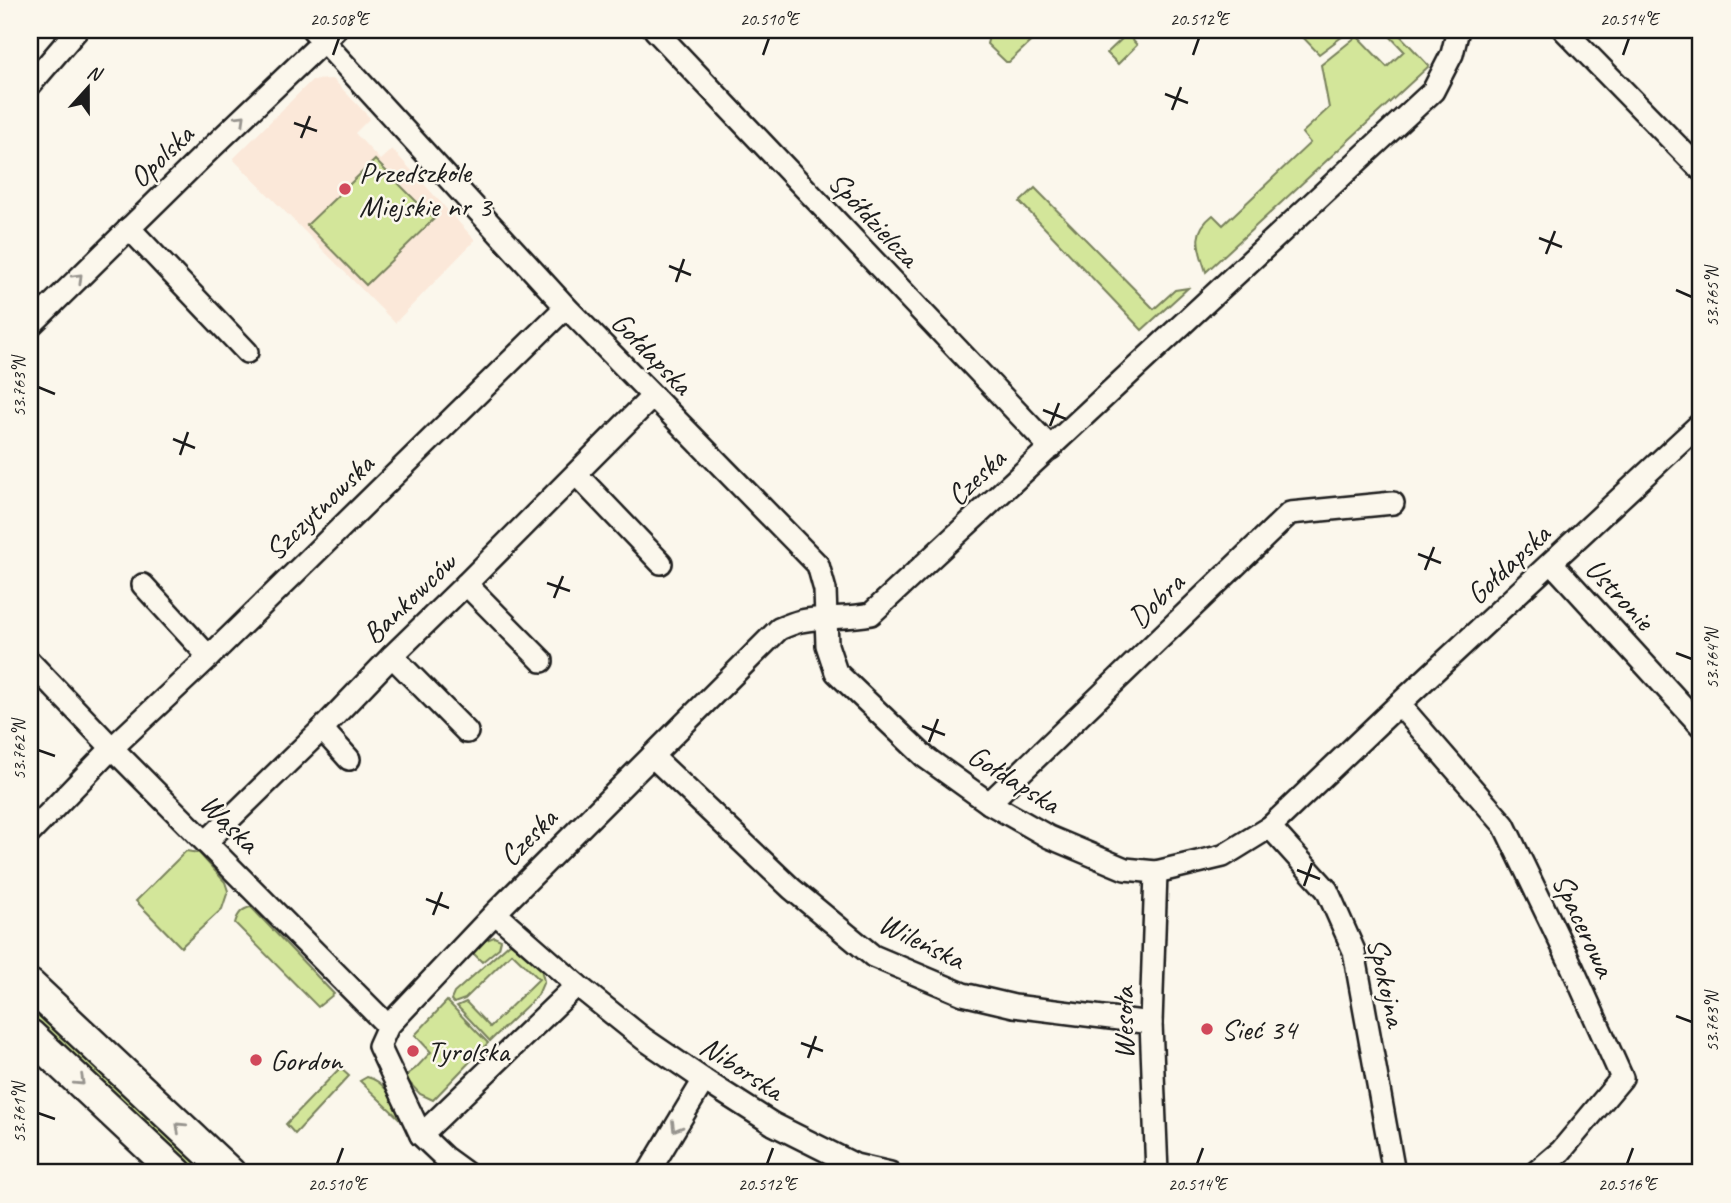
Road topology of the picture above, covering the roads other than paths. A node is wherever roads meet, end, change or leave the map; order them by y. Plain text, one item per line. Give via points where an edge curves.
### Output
1 (77, 30) edge
2 (655, 30) edge
3 (1458, 30) edge
4 (1564, 30) edge
5 (324, 33) edge
6 (30, 85) edge
7 (1701, 170) edge
8 (129, 228) junction
9 (566, 307) junction
10 (30, 326) edge
11 (247, 352) dead end
12 (653, 396) junction
13 (1700, 426) edge
14 (1051, 448) junction
15 (576, 474) junction
16 (1393, 503) dead end
17 (661, 563) dead end
18 (1552, 564) junction
19 (466, 584) junction
20 (143, 585) dead end
21 (826, 618) junction
22 (392, 656) junction
23 (209, 657) junction
24 (542, 661) dead end
25 (30, 662) edge
26 (1399, 704) junction
27 (1701, 726) edge
28 (322, 729) junction
29 (467, 732) dead end
30 (112, 748) junction
31 (652, 755) junction
32 (349, 759) dead end
33 (989, 803) junction
34 (1270, 827) junction
35 (30, 833) edge
36 (206, 842) junction
37 (1156, 872) junction
38 (495, 913) junction
39 (30, 985) edge
40 (577, 985) junction
41 (1151, 1023) junction
42 (388, 1026) junction
43 (30, 1035) edge
44 (704, 1080) junction
45 (421, 1135) junction
46 (854, 1169) edge
47 (177, 1173) edge
48 (230, 1173) edge
49 (466, 1173) edge
50 (648, 1173) edge
51 (890, 1173) edge
52 (1157, 1173) edge
53 (1394, 1173) edge
54 (1535, 1173) edge

1 - 6 street
2 - 14 street, Spółdzielcza
3 - 14 street, Czeska via 1452,54 1433,91
4 - 7 street
8 -> 5 street, Opolska
5 - 9 street, Gołdapska
10 -> 8 street, Opolska
8 - 11 street
9 - 12 street, Gołdapska
9 - 23 street, Szczytnowska
12 - 15 street, Bankowców
12 - 21 street, Gołdapska via 818,565
13 - 18 street, Gołdapska
14 - 21 street, Czeska via 871,614
15 - 17 street
15 - 19 street, Bankowców
16 - 33 street, Dobra via 1290,513
18 - 26 street, Gołdapska
18 - 27 street, Ustronie
19 - 22 street, Bankowców
19 - 24 street
20 - 23 street
21 - 31 street, Czeska via 779,629
21 - 33 street, Gołdapska via 827,645 836,672 925,757
22 - 28 street, Bankowców
22 - 29 street
23 - 30 street, Szczytnowska
25 - 30 street, Wąska
26 - 34 street, Gołdapska
26 - 54 street, Spacerowa via 1504,825 1622,1078 1562,1151
28 - 32 street
28 - 36 street, Bankowców
30 - 35 street, Szczytnowska
30 - 36 street, Wąska
31 - 38 street, Czeska
31 - 41 street, Wileńska via 792,890 873,956 963,994 1014,1006
33 - 37 street, Gołdapska via 1049,837 1125,869
34 - 37 street, Gołdapska via 1223,856
34 - 53 street, Spokojna via 1327,890 1354,951
36 - 42 street, Wąska
37 - 41 street, Wesoła
38 - 40 street, Niborska
38 - 42 street, Czeska
48 -> 39 main road
40 - 44 street, Niborska
40 - 45 street
41 - 52 street, Wesoła
42 - 45 street via 379,1046
43 -> 47 main road
44 - 46 street, Niborska
44 -> 50 street
45 - 49 street
46 - 51 street, Niborska

